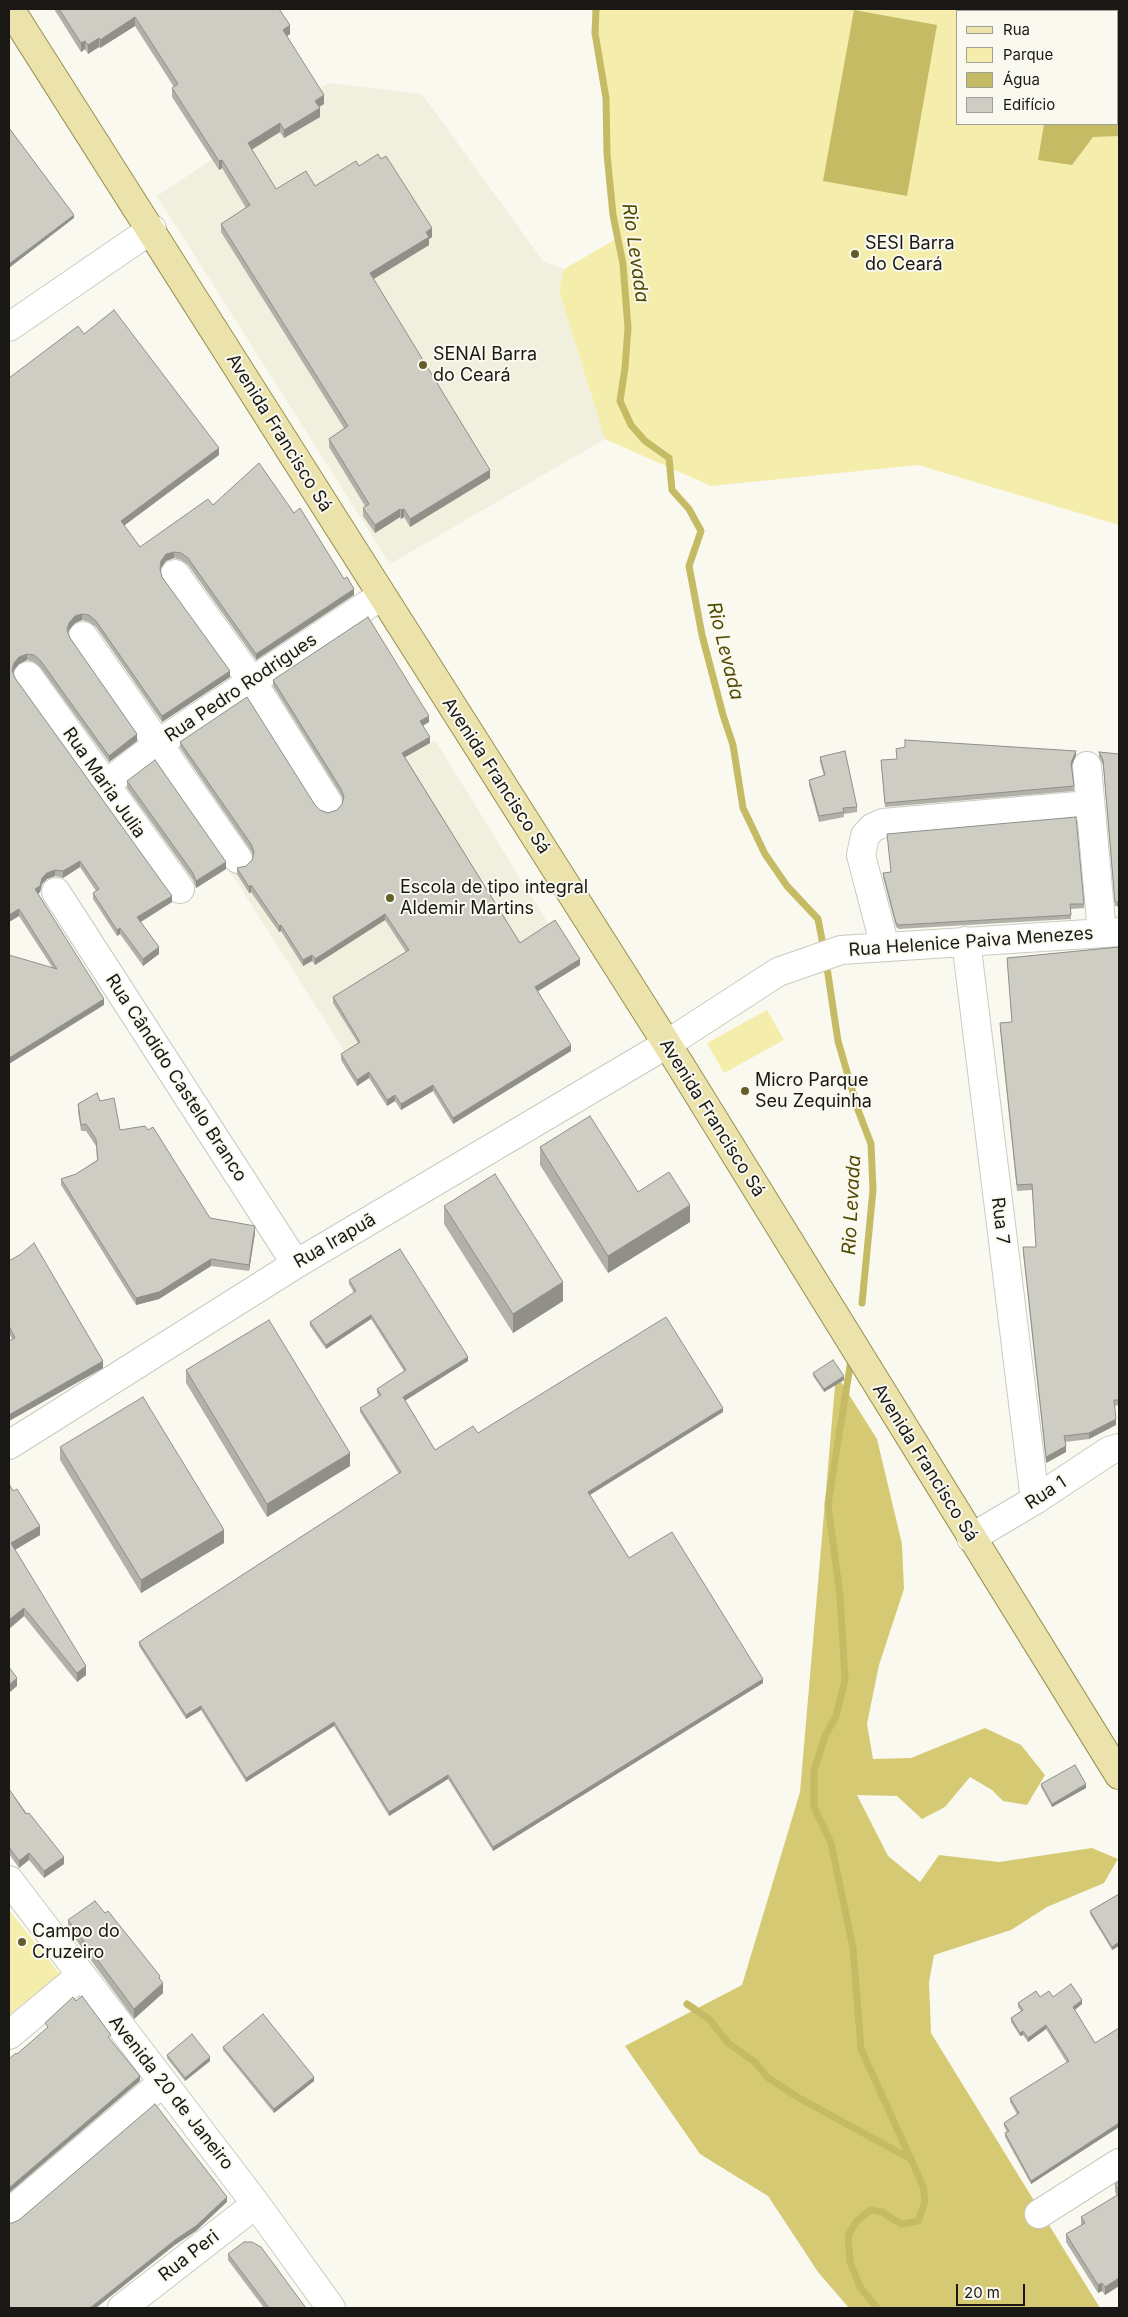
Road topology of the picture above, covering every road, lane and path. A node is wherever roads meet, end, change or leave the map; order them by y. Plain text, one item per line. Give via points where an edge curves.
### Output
1 (10, 9) edge
2 (152, 229) junction
3 (9, 327) edge
4 (174, 574) dead end
5 (381, 596) junction
6 (83, 636) dead end
7 (28, 676) dead end
8 (251, 680) junction
9 (159, 743) junction
10 (1087, 766) dead end
11 (105, 785) junction
12 (328, 803) dead end
13 (1089, 805) junction
14 (238, 859) dead end
15 (180, 889) dead end
16 (56, 892) dead end
17 (1111, 932) edge
18 (966, 941) junction
19 (885, 947) junction
20 (666, 1044) junction
21 (296, 1264) junction
22 (9, 1445) edge
23 (1119, 1448) edge
24 (1035, 1500) junction
25 (971, 1538) junction
26 (1119, 1775) edge
27 (9, 1880) edge
28 (80, 1976) junction
29 (9, 2035) edge
30 (163, 2082) junction
31 (1119, 2163) edge
32 (256, 2204) junction
33 (9, 2213) edge
34 (1039, 2214) dead end
35 (122, 2308) edge
36 (331, 2308) edge

1 - 2 main road, Avenida Francisco Sá
2 - 3 street
2 - 5 main road, Avenida Francisco Sá
4 - 8 street
5 - 8 street, Rua Pedro Rodrigues
5 - 20 main road, Avenida Francisco Sá
6 - 9 street
7 - 11 street, Rua Maria Julia
8 - 9 street, Rua Pedro Rodrigues
8 - 12 street
9 - 11 street, Rua Pedro Rodrigues
9 - 14 street
10 - 13 street
11 - 15 street, Rua Maria Julia
13 - 17 street
13 - 19 street via 883,823 872,828 865,836 861,855
16 - 21 street, Rua Cândido Castelo Branco
17 - 18 street, Rua Helenice Paiva Menezes
18 - 19 street, Rua Helenice Paiva Menezes
18 - 24 street, Rua 7
19 - 20 street, Rua Helenice Paiva Menezes via 841,950 778,972
20 - 21 street, Rua Irapuã
20 - 25 main road, Avenida Francisco Sá
21 - 22 street, Rua Irapuã
23 - 24 street, Rua 1
24 - 25 street, Rua 1
25 - 26 main road, Avenida Francisco Sá
27 - 28 street, Avenida 20 de Janeiro
28 - 29 street
28 - 30 street, Avenida 20 de Janeiro
30 - 32 street, Avenida 20 de Janeiro
30 - 33 street
31 - 34 street
32 - 35 street, Rua Peri
32 - 36 street, Avenida 20 de Janeiro

